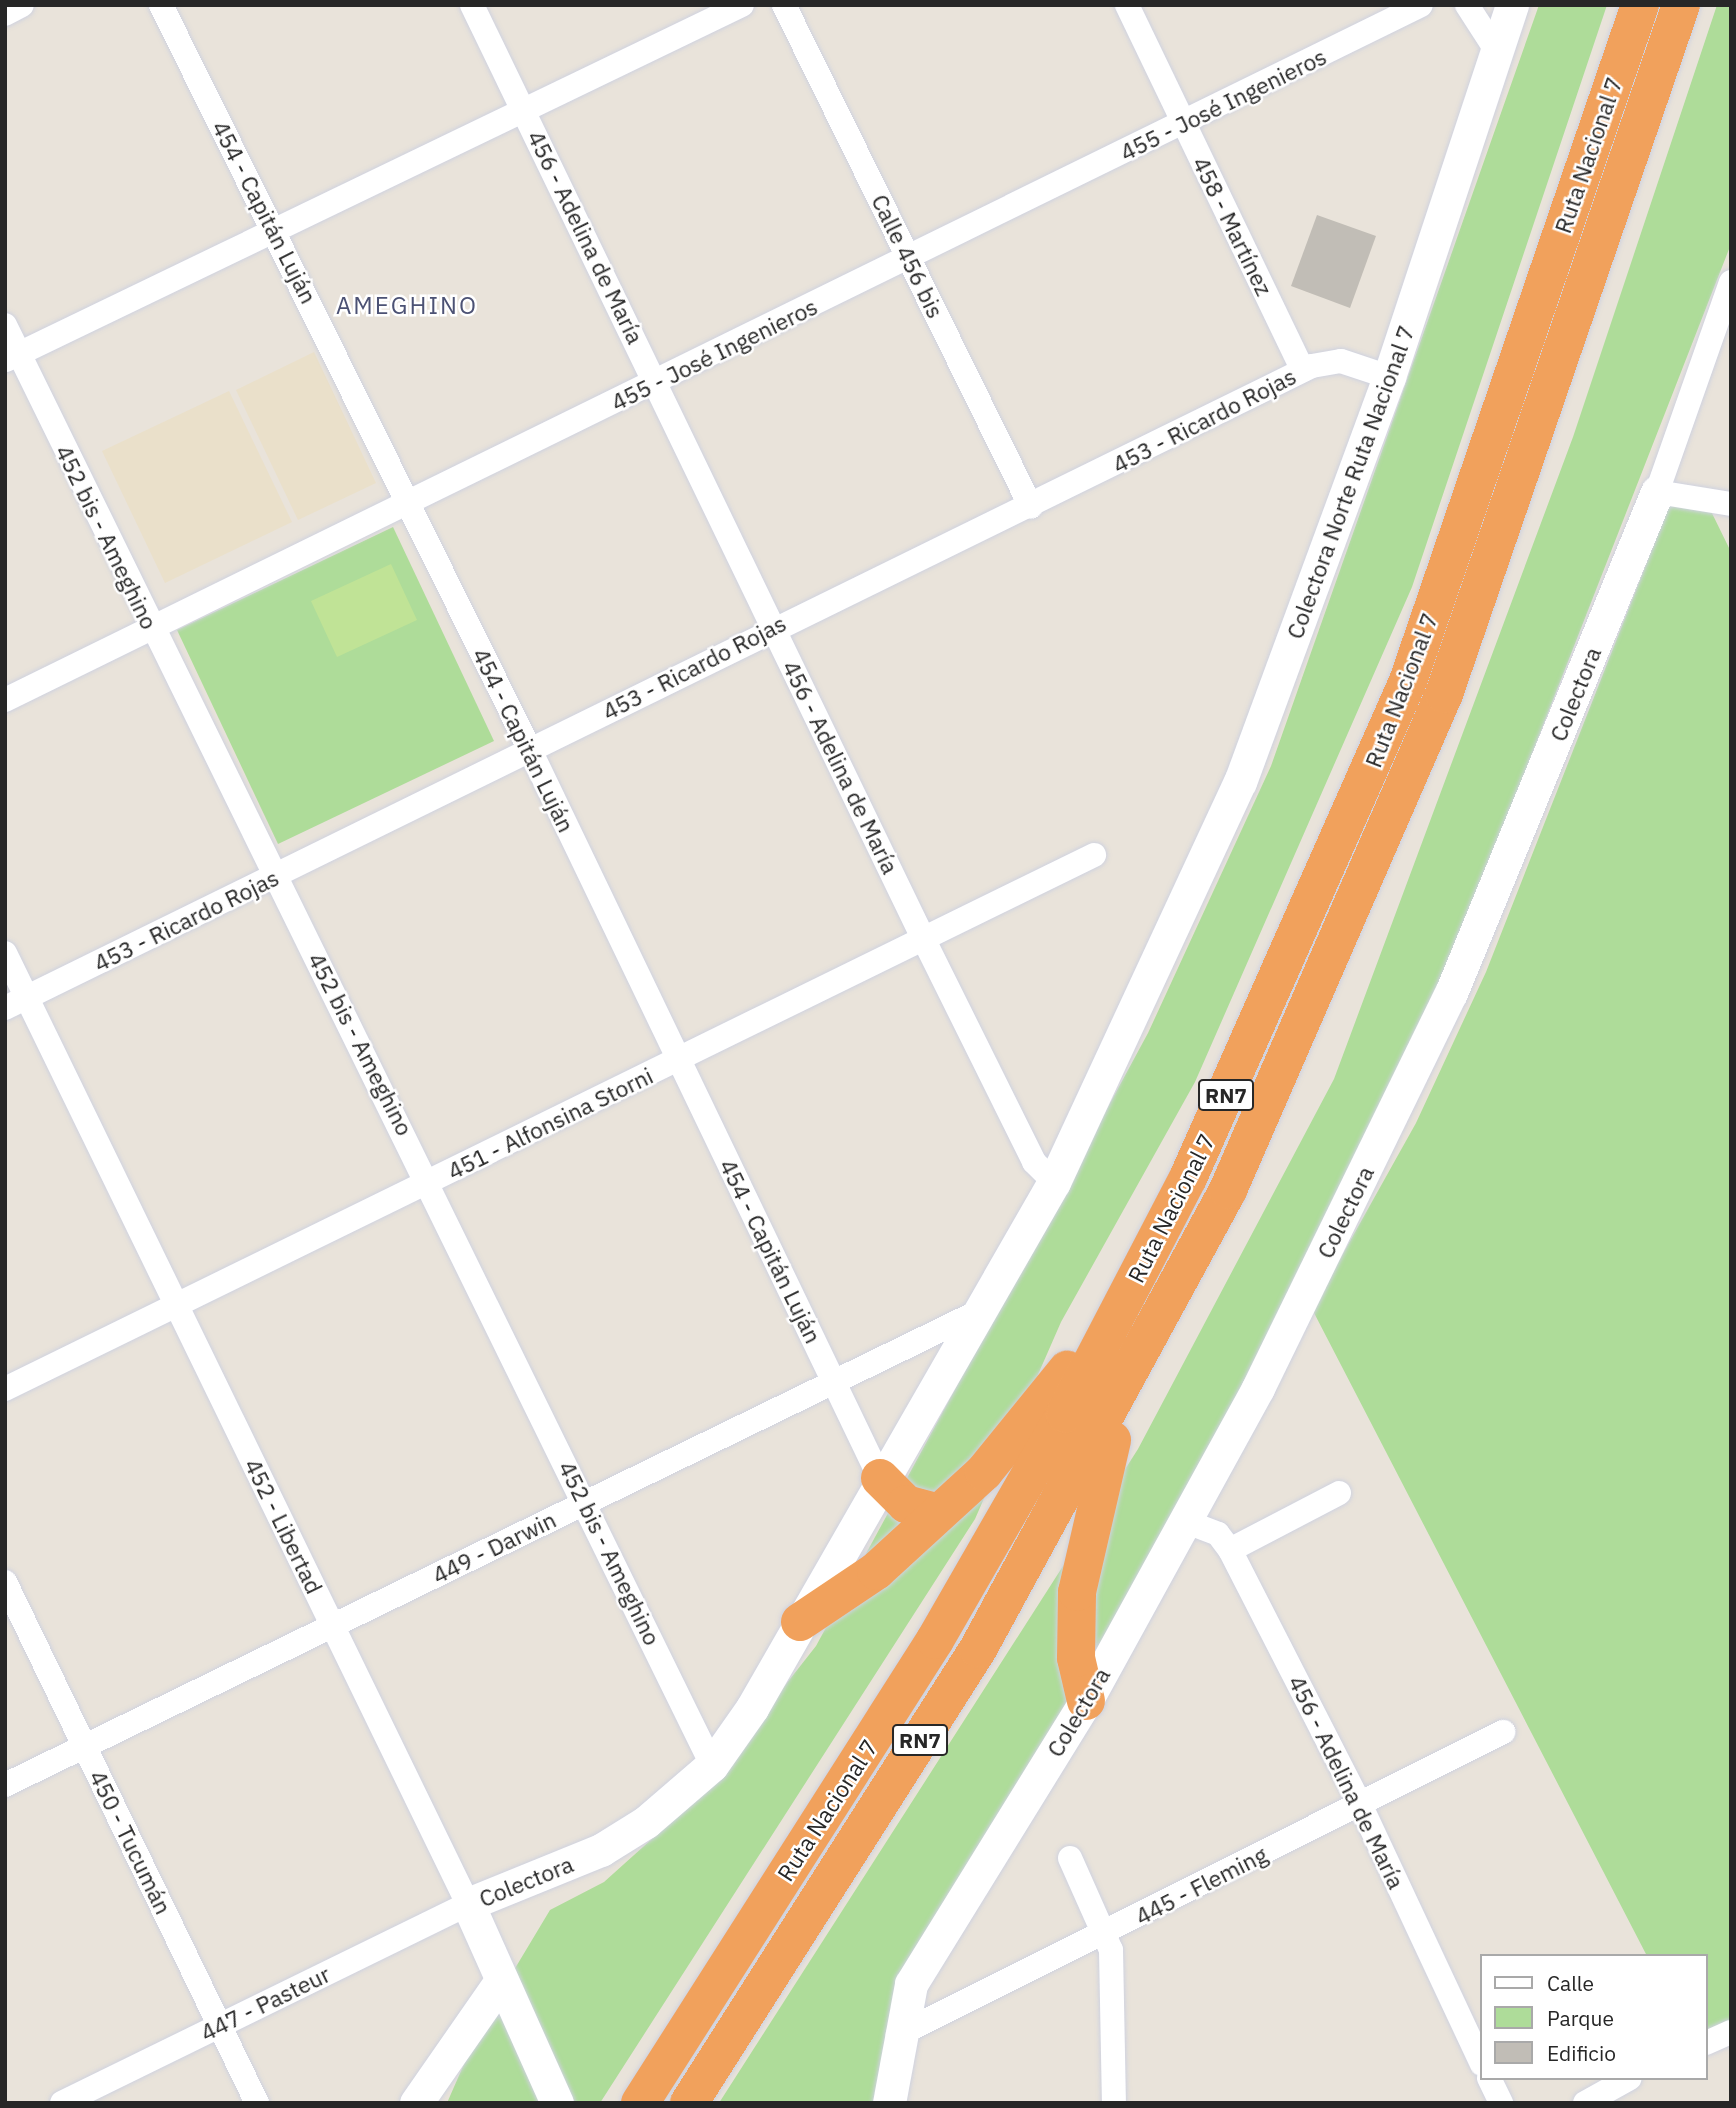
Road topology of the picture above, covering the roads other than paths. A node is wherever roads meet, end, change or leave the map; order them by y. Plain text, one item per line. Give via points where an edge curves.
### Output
1 (22, 5) edge
2 (161, 5) edge
3 (472, 5) edge
4 (743, 5) edge
5 (784, 5) edge
6 (1127, 5) edge
7 (1421, 5) edge
8 (1467, 5) edge
9 (1512, 5) edge
10 (1640, 5) edge
11 (1681, 5) edge
12 (5, 14) edge
13 (1496, 50) junction
14 (524, 110) junction
15 (1184, 123) junction
16 (274, 230) junction
17 (909, 259) junction
18 (1731, 282) edge
19 (5, 325) edge
20 (12, 357) edge
21 (1303, 370) junction
22 (1390, 377) junction
23 (656, 382) junction
24 (1657, 492) junction
25 (1729, 503) edge
26 (409, 504) junction
27 (1031, 507) junction
28 (773, 625) junction
29 (151, 628) junction
30 (5, 700) edge
31 (531, 752) junction
32 (1094, 855) dead end
33 (275, 876) junction
34 (924, 940) junction
35 (1165, 951) joint
36 (5, 953) edge
37 (16, 1003) edge
38 (676, 1060) junction
39 (431, 1182) junction
40 (1054, 1182) junction
41 (1145, 1260) junction
42 (177, 1306) junction
43 (983, 1310) junction
44 (1134, 1367) junction
45 (836, 1383) junction
46 (5, 1389) edge
47 (880, 1478) junction
48 (1339, 1493) dead end
49 (586, 1503) junction
50 (939, 1513) junction
51 (1187, 1522) junction
52 (1230, 1550) junction
53 (5, 1582) edge
54 (800, 1622) junction
55 (332, 1626) junction
56 (1086, 1701) junction
57 (1503, 1732) dead end
58 (85, 1746) junction
59 (712, 1765) junction
60 (5, 1785) edge
61 (1360, 1804) junction
62 (1070, 1858) dead end
63 (468, 1904) junction
64 (1104, 1935) junction
65 (500, 1982) junction
66 (220, 2025) junction
67 (1731, 2032) edge
68 (898, 2035) junction
69 (1708, 2042) edge
70 (1480, 2060) edge
71 (1490, 2080) edge
72 (1626, 2080) edge
73 (62, 2103) edge
74 (257, 2103) edge
75 (416, 2103) edge
76 (557, 2103) edge
77 (640, 2103) edge
78 (689, 2103) edge
79 (889, 2103) edge
80 (1114, 2103) edge
81 (1500, 2103) edge
82 (1585, 2103) edge

1 - 12 street
2 - 16 street, 454 - Capitán Luján
3 - 14 street, 456 - Adelina de María
4 - 14 street
5 - 17 street, Calle 456 bis
6 - 15 street, 458 - Martínez
7 - 15 street, 455 - José Ingenieros
8 - 13 street
9 - 13 street, Colectora Norte Ruta Nacional 7
10 - 41 highway, Ruta Nacional 7 / RN7 via 1408,681 1289,959
11 - 44 highway, Ruta Nacional 7 / RN7 via 1444,694 1234,1178
13 - 22 street, Colectora Norte Ruta Nacional 7
14 - 16 street
14 - 23 street, 456 - Adelina de María
15 - 17 street, 455 - José Ingenieros
15 - 21 street, 458 - Martínez
16 - 20 street
16 - 26 street, 454 - Capitán Luján
17 - 23 street, 455 - José Ingenieros
17 - 27 street, Calle 456 bis
18 - 24 street, Colectora
19 - 20 street, 452 bis - Ameghino
20 - 29 street, 452 bis - Ameghino
21 - 22 street, 453 - Ricardo Rojas via 1341,361
21 - 27 street, 453 - Ricardo Rojas
22 - 35 street, Colectora Norte Ruta Nacional 7 via 1240,782
23 - 26 street, 455 - José Ingenieros
23 - 28 street, 456 - Adelina de María
24 - 25 street
24 - 51 street, Colectora via 1451,993
26 - 29 street, 455 - José Ingenieros
26 - 31 street, 454 - Capitán Luján
27 - 28 street, 453 - Ricardo Rojas
28 - 31 street, 453 - Ricardo Rojas
28 - 34 street, 456 - Adelina de María
29 - 30 street, 455 - José Ingenieros
29 - 33 street, 452 bis - Ameghino
31 - 33 street, 453 - Ricardo Rojas
31 - 38 street, 454 - Capitán Luján
32 - 34 street, 451 - Alfonsina Storni
33 - 37 street, 453 - Ricardo Rojas
33 - 39 street, 452 bis - Ameghino
34 - 38 street, 451 - Alfonsina Storni
34 - 40 street, 456 - Adelina de María via 1034,1162
35 - 40 street, Colectora
36 - 37 street, 452 - Libertad
37 - 42 street, 452 - Libertad
38 - 39 street, 451 - Alfonsina Storni
38 - 45 street, 454 - Capitán Luján
39 - 42 street, 451 - Alfonsina Storni
39 - 49 street, 452 bis - Ameghino
40 - 43 street, Colectora
41 - 50 highway via 1033,1415
41 - 77 highway, Ruta Nacional 7 / RN7 via 936,1640
42 - 46 street, 451 - Alfonsina Storni
42 - 55 street, 452 - Libertad
43 - 45 street, 449 - Darwin
43 - 47 street, Colectora
44 - 56 highway via 1102,1472 1077,1592 1076,1658
44 - 78 highway, Ruta Nacional 7 / RN7 via 978,1649
45 - 47 street, 454 - Capitán Luján
45 - 49 street, 449 - Darwin
47 - 50 highway via 906,1504
47 - 54 street, Colectora
48 - 52 street
49 - 55 street, 449 - Darwin
49 - 59 street, 452 bis - Ameghino
50 - 54 highway via 876,1571
51 - 52 street, 456 - Adelina de María via 1218,1534
51 - 56 street, Colectora
52 - 61 street, 456 - Adelina de María
53 - 58 street, 450 - Tucumán
54 - 59 street, Colectora
55 - 58 street, 449 - Darwin
55 - 63 street, 452 - Libertad
56 - 68 street, Colectora via 933,1943 911,1984
57 - 61 street, 445 - Fleming
58 - 60 street, 449 - Darwin
58 - 66 street, 450 - Tucumán
59 - 63 street, Colectora via 646,1822 601,1850
61 - 64 street, 445 - Fleming
61 - 70 street, 456 - Adelina de María
62 - 64 street
63 - 65 street, 452 - Libertad
63 - 66 street, 447 - Pasteur
64 - 68 street, 445 - Fleming
64 - 80 street via 1111,1950
65 - 75 street
65 - 76 street, 452 - Libertad
66 - 73 street, 447 - Pasteur
66 - 74 street, 450 - Tucumán
67 - 69 street
68 - 79 street, Colectora
71 - 81 street
72 - 82 street

